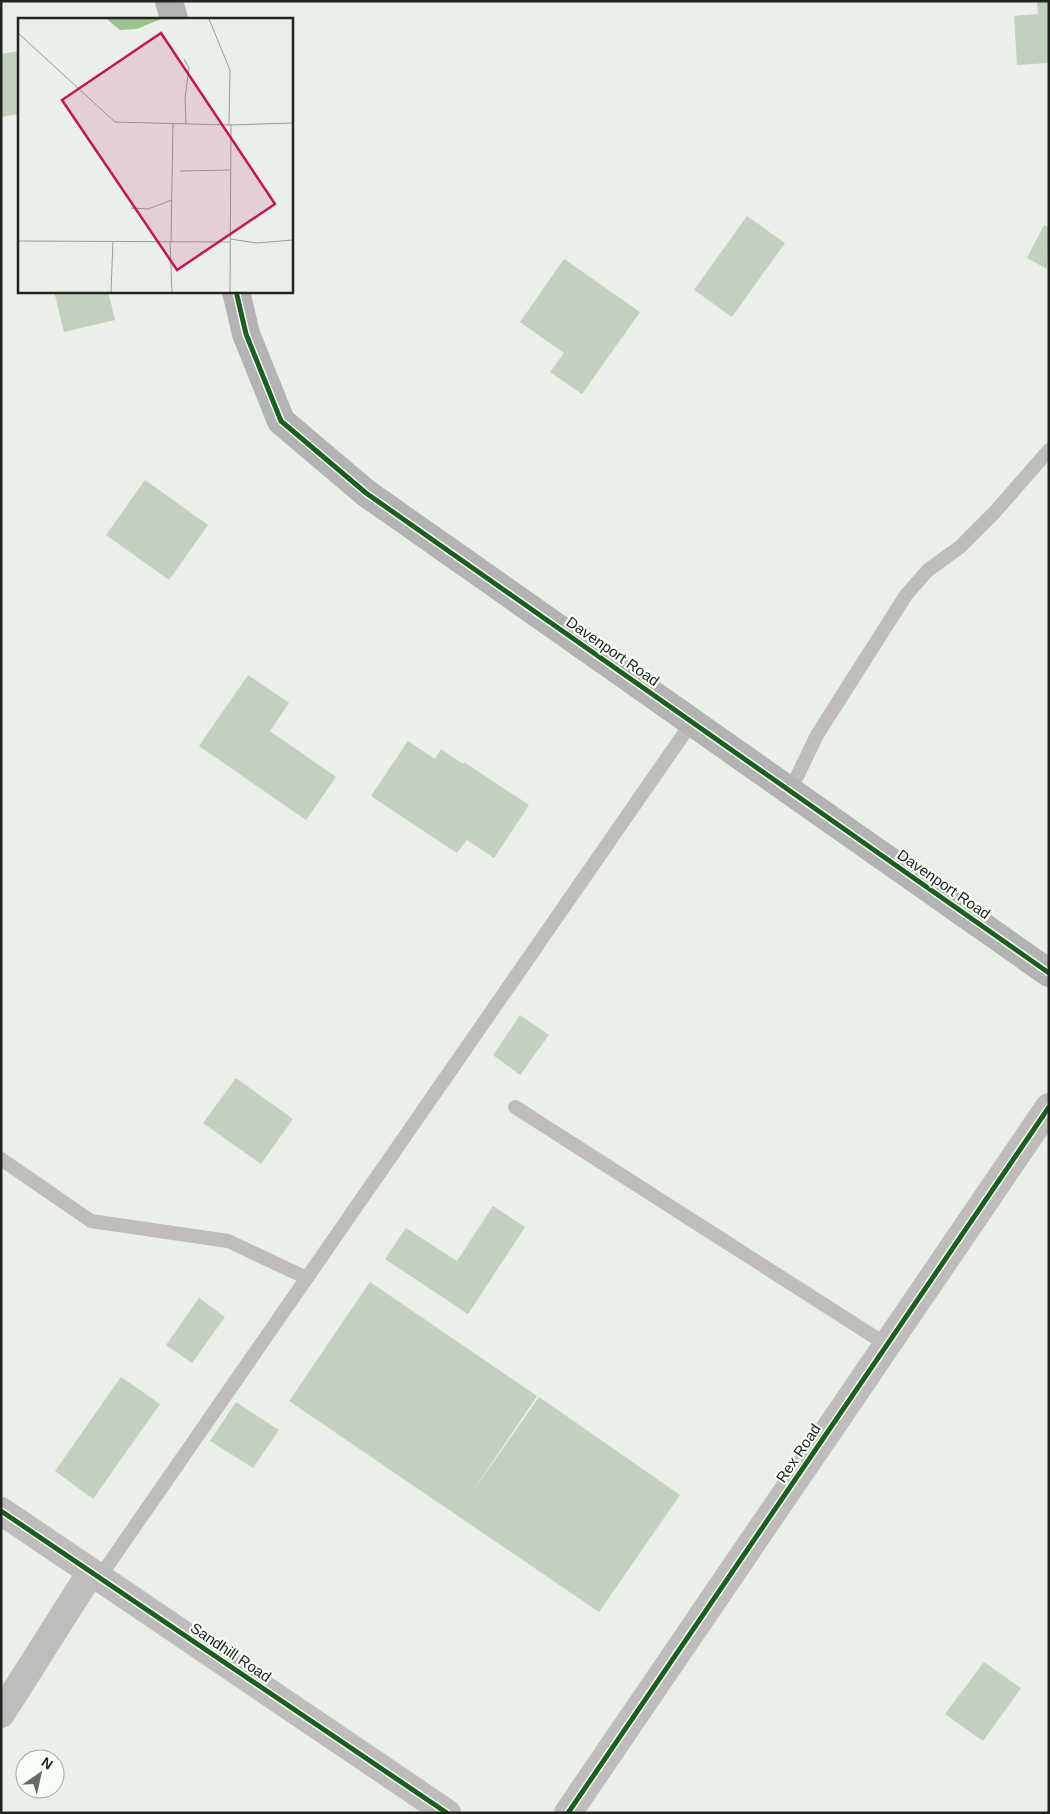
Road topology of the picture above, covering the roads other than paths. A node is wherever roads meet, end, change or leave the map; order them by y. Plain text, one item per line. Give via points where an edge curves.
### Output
1 (170, 1) edge
2 (174, 18) edge
3 (236, 292) edge
4 (1049, 450) edge
5 (692, 722) junction
6 (790, 791) junction
7 (1049, 973) edge
8 (515, 1107) dead end
9 (1049, 1107) edge
10 (1, 1159) edge
11 (307, 1278) junction
12 (887, 1345) junction
13 (1, 1512) edge
14 (95, 1575) junction
15 (1, 1714) edge
16 (447, 1813) edge
17 (568, 1813) edge

1 - 2 street
3 - 5 street, Davenport Road via 246,334 281,421 366,493
4 - 6 lane via 994,513 960,547 928,570 906,595 817,735
5 - 6 street, Davenport Road
5 - 11 lane
6 - 7 street, Davenport Road
8 - 12 lane
9 - 12 street, Rex Road
10 - 11 lane via 91,1221 228,1241
11 - 14 lane
12 - 17 street, Rex Road
13 - 14 street, Sandhill Road
14 - 15 street
14 - 16 street, Sandhill Road

